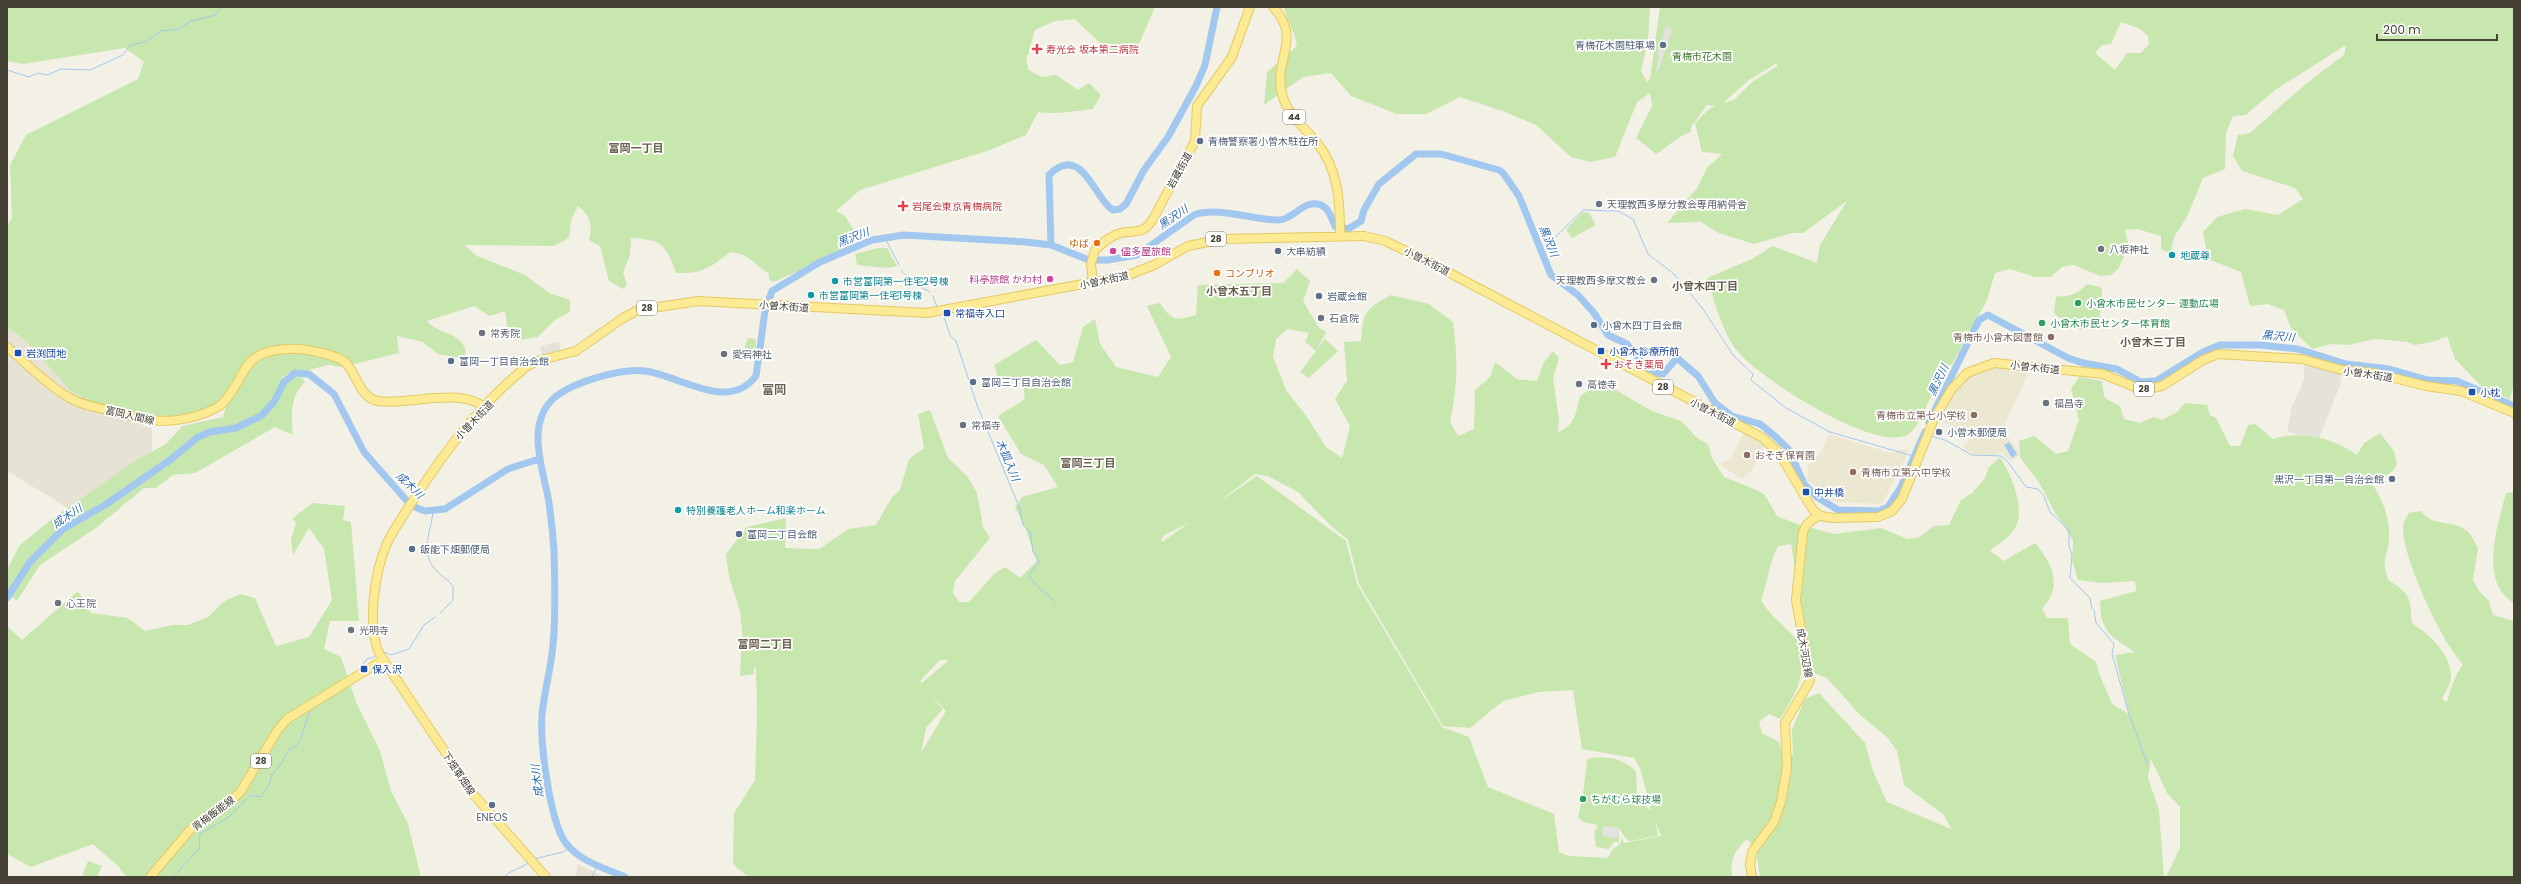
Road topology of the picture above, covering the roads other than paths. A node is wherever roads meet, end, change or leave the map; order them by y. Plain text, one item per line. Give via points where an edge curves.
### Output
1 (1250, 7) edge
2 (1273, 7) edge
3 (1340, 235) junction
4 (1094, 283) junction
5 (7, 347) edge
6 (485, 408) junction
7 (2514, 413) edge
8 (1819, 514) junction
9 (383, 660) junction
10 (150, 877) edge
11 (546, 877) edge
12 (1752, 877) edge

1 - 4 main road, 岩蔵街道 via 1232,57 1197,106 1195,141 1150,223 1137,232 1114,236 1094,250 1091,262
2 - 3 main road, 44 via 1283,20 1288,36 1280,76 1282,96 1291,113 1317,143 1329,162 1337,187
3 - 4 main road, 小曽木街道 / 28 via 1213,240 1181,249 1135,273
3 - 8 main road, 小曽木街道 / 28 via 1367,236 1394,244 1761,437 1779,453 1811,507
4 - 6 main road, 小曽木街道 / 28 via 927,313 698,301 636,311 576,351 537,361 526,367
5 - 6 main road, 富岡入間線 via 69,398 155,422 178,421 218,407 227,398 250,361 267,353 287,349 341,360 348,366 364,392 378,401 450,398 479,404
6 - 9 main road, 小曽木街道 / 28 via 450,445 403,516 384,553 372,613 375,642
7 - 8 main road, 小曽木街道 / 28 via 2461,390 2432,387 2374,373 2342,370 2304,359 2218,354 2203,360 2162,386 2147,389 2135,387 2109,375 1994,363 1967,373 1951,390 1934,419 1902,499 1892,511 1874,517 1832,518
8 - 12 main road, 成木河辺線 via 1807,524 1803,532 1796,600 1810,681 1785,723 1787,767 1781,802 1774,822 1752,852
9 - 10 main road, 青梅飯能線 / 28 via 287,719 241,791 229,803 190,830
9 - 11 main road, 下畑軍畑線 via 474,795

